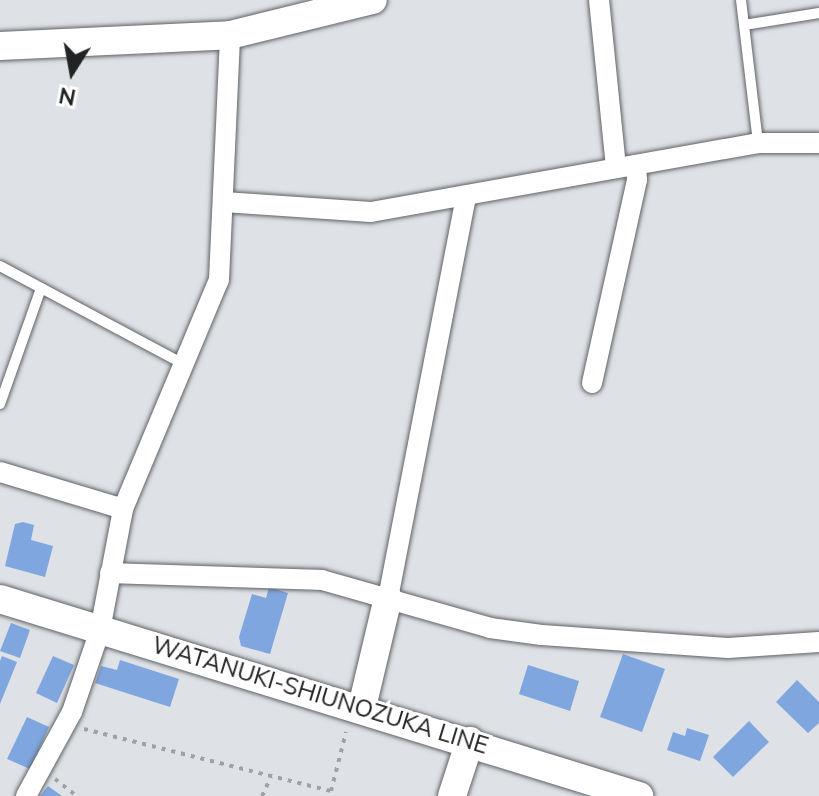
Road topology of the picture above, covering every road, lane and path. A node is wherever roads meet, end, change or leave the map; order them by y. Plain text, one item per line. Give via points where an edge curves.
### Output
1 (373, 0) edge
2 (599, 0) edge
3 (741, 0) edge
4 (819, 13) edge
5 (744, 25) junction
6 (230, 35) junction
7 (0, 46) edge
8 (758, 143) junction
9 (819, 143) edge
10 (626, 166) junction
11 (466, 195) junction
12 (224, 202) junction
13 (0, 266) edge
14 (41, 288) junction
15 (180, 362) junction
16 (592, 383) dead end
17 (0, 404) edge
18 (0, 472) edge
19 (123, 509) junction
20 (110, 573) junction
21 (388, 598) junction
22 (0, 599) edge
23 (100, 630) junction
24 (819, 641) edge
25 (355, 714) junction
26 (66, 723) junction
27 (470, 741) junction
28 (44, 770) junction
29 (271, 777) junction
30 (26, 796) edge
31 (77, 796) edge
32 (262, 796) edge
33 (452, 796) edge
34 (639, 796) edge

1 - 6 main road
2 - 10 street
3 - 5 lane
4 - 5 lane
5 - 8 lane
6 - 7 main road
6 - 12 street
8 - 9 street
8 - 10 street
10 - 11 street
10 - 16 street via 637,180
11 - 12 street via 371,212
11 - 21 street
12 - 15 street via 219,280
13 - 14 lane
14 - 15 lane
14 - 17 lane
15 - 19 street
18 - 19 street
19 - 20 street
20 - 21 street via 322,580
20 - 23 street
21 - 24 street via 490,628 542,635 728,648
21 - 25 main road
22 - 23 main road, WATANUKI-SHIUNOZUKA LINE
23 - 25 main road, WATANUKI-SHIUNOZUKA LINE
23 - 26 street
25 - 27 main road, WATANUKI-SHIUNOZUKA LINE
25 - 29 path via 331,791
26 - 28 street
26 - 29 path
27 - 33 main road
27 - 34 main road, WATANUKI-SHIUNOZUKA LINE
28 - 30 street
28 - 31 path
29 - 32 path

